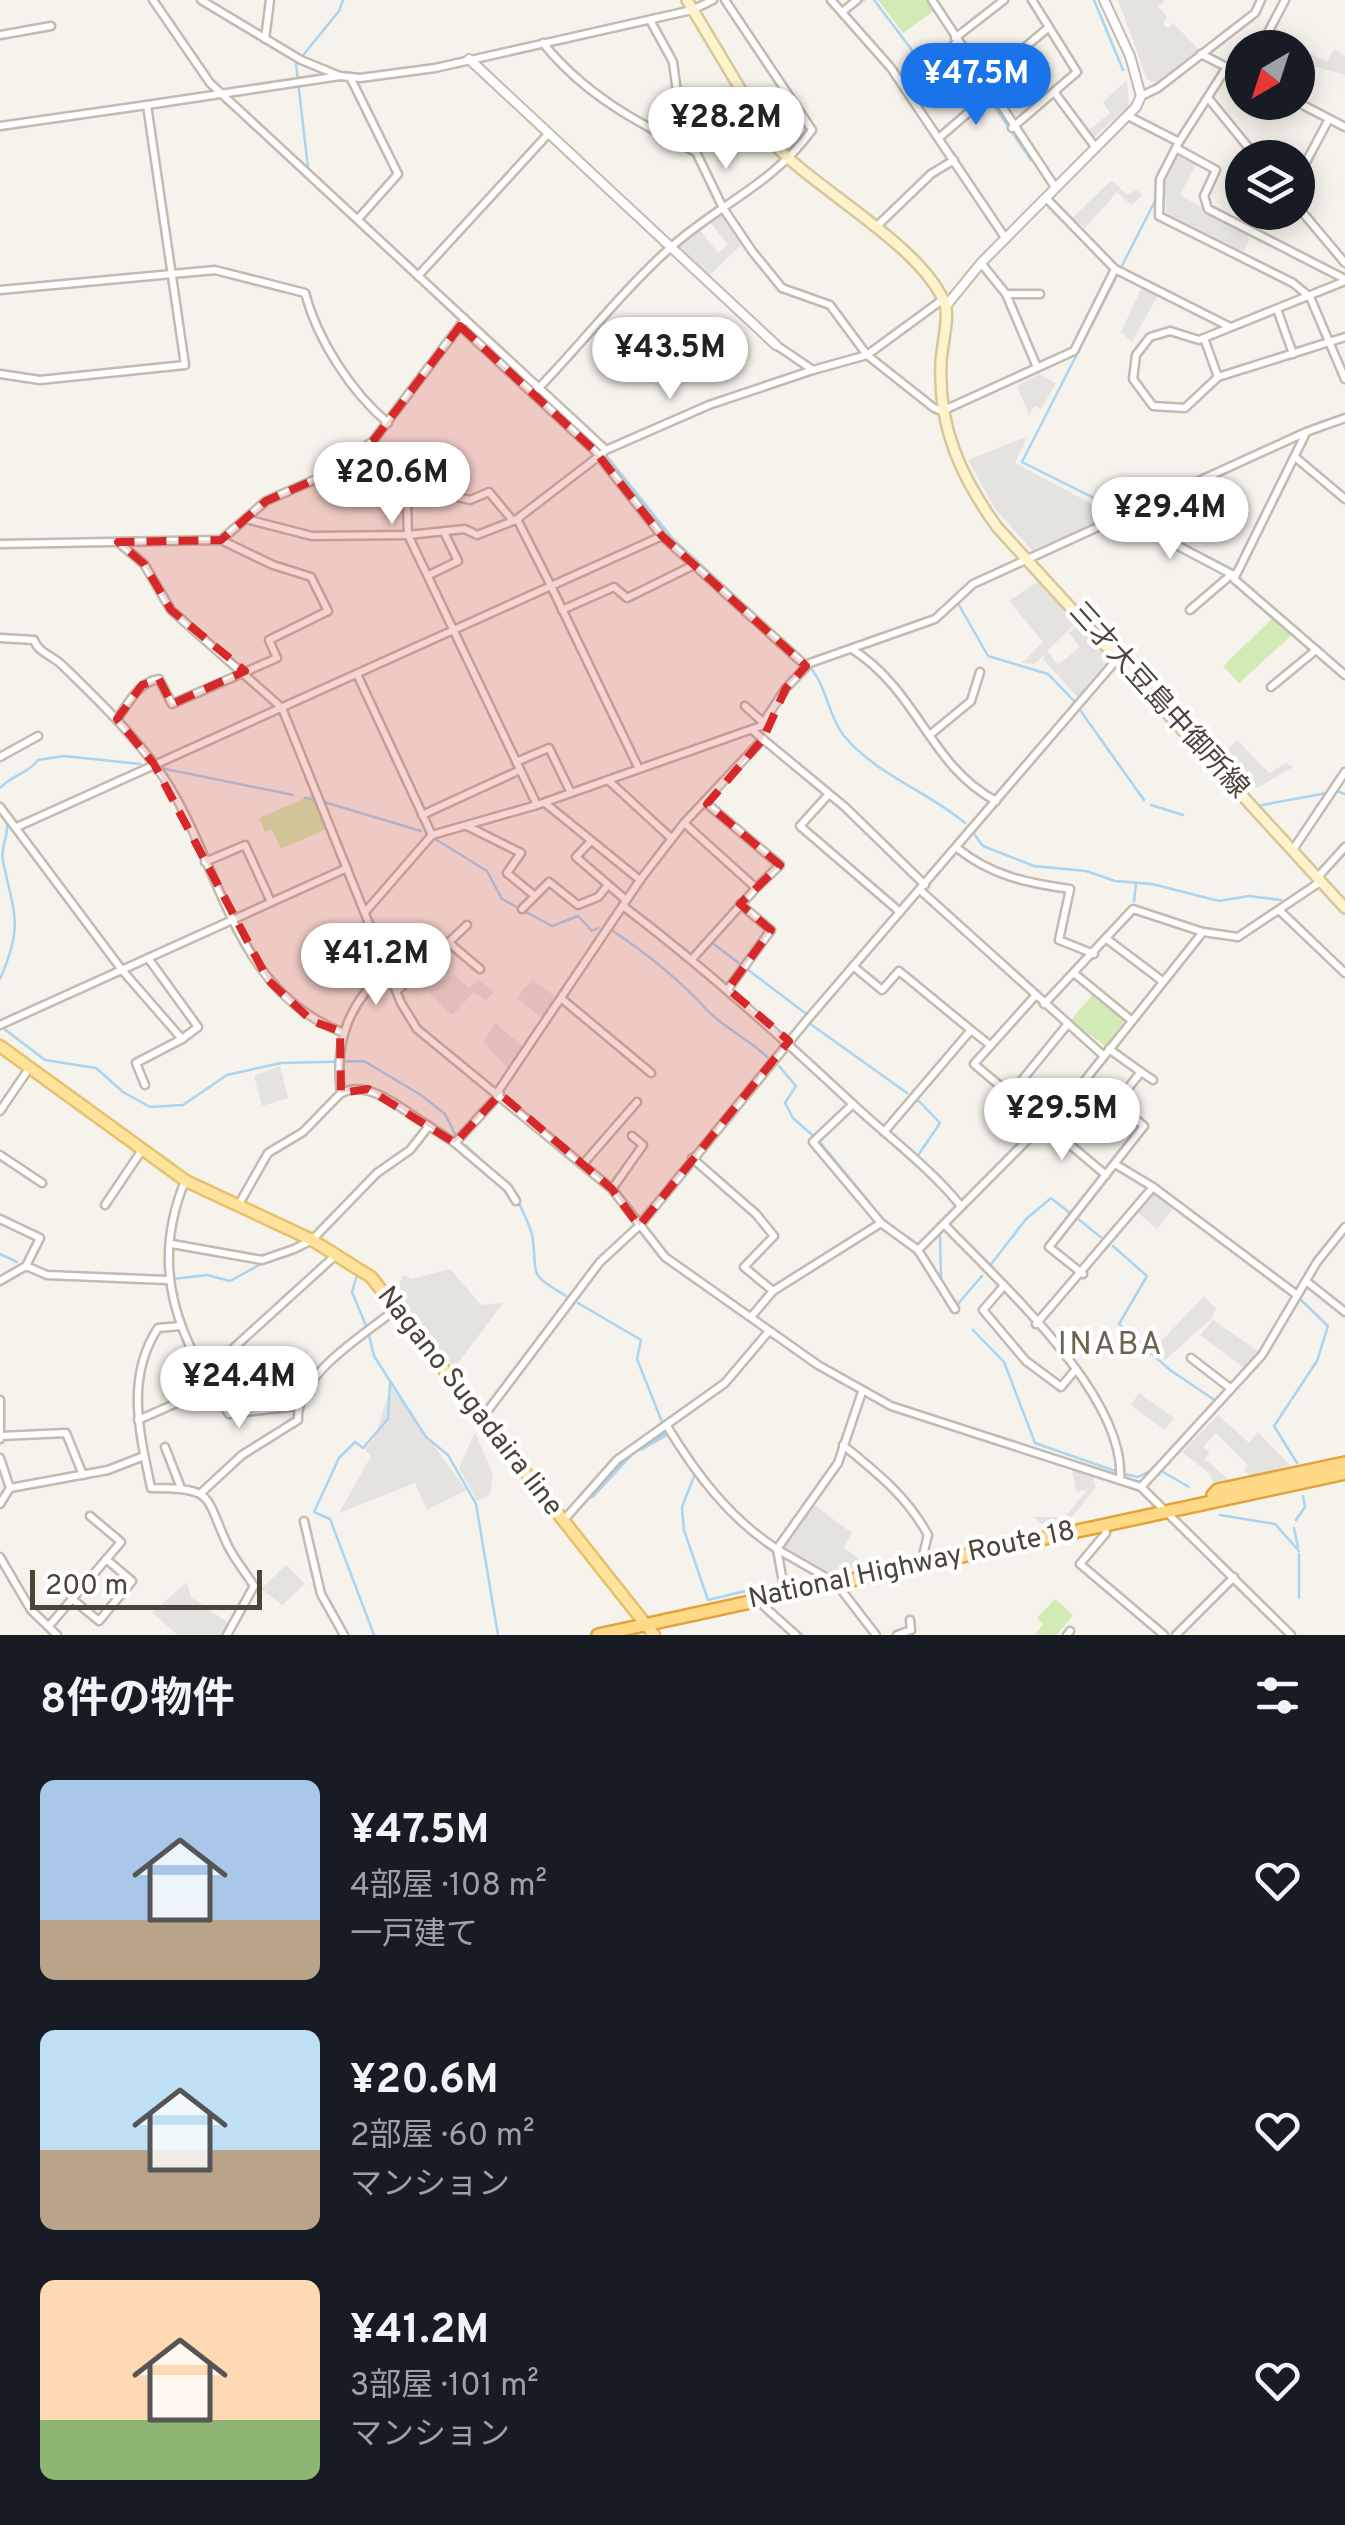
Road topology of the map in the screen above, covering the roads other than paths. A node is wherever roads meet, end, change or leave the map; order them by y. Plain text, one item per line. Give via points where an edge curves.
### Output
1 (154, 0) edge
2 (201, 0) edge
3 (270, 0) edge
4 (686, 0) edge
5 (713, 0) edge
6 (725, 0) edge
7 (831, 0) edge
8 (858, 0) edge
9 (932, 0) edge
10 (1004, 0) edge
11 (1032, 0) edge
12 (1104, 0) edge
13 (1260, 0) edge
14 (1284, 0) edge
15 (692, 10) junction
16 (842, 12) junction
17 (650, 20) junction
18 (52, 26) dead end
19 (1049, 27) junction
20 (1269, 30) edge
21 (0, 35) edge
22 (265, 39) junction
23 (956, 40) junction
24 (543, 42) junction
25 (1202, 54) junction
26 (470, 60) junction
27 (1225, 66) edge
28 (1225, 69) edge
29 (340, 76) junction
30 (350, 77) junction
31 (983, 83) junction
32 (906, 90) junction
33 (783, 91) junction
34 (220, 92) junction
35 (1055, 93) junction
36 (990, 94) junction
37 (1141, 96) junction
38 (1209, 99) junction
39 (147, 105) junction
40 (1315, 111) edge
41 (1128, 116) junction
42 (756, 118) junction
43 (1329, 118) junction
44 (0, 126) edge
45 (1345, 127) edge
46 (1012, 128) junction
47 (549, 134) junction
48 (940, 137) junction
49 (1242, 140) edge
50 (1178, 145) junction
51 (1315, 145) edge
52 (1096, 148) junction
53 (696, 152) junction
54 (954, 160) junction
55 (790, 161) junction
56 (1055, 188) junction
57 (1045, 197) junction
58 (723, 208) junction
59 (358, 220) junction
60 (876, 227) junction
61 (1315, 227) edge
62 (1006, 240) junction
63 (671, 247) junction
64 (981, 262) junction
65 (1345, 263) edge
66 (1115, 269) junction
67 (172, 275) junction
68 (418, 276) junction
69 (1345, 280) edge
70 (0, 290) edge
71 (1006, 294) junction
72 (1040, 294) dead end
73 (1310, 297) junction
74 (944, 303) junction
75 (1278, 312) junction
76 (463, 323) junction
77 (1230, 327) junction
78 (1345, 337) edge
79 (1204, 338) junction
80 (1328, 343) junction
81 (776, 345) joint
82 (1293, 354) junction
83 (867, 355) junction
84 (1037, 368) junction
85 (813, 370) junction
86 (0, 374) edge
87 (1218, 377) junction
88 (1345, 379) edge
89 (536, 390) junction
90 (942, 411) junction
91 (1345, 418) edge
92 (388, 422) junction
93 (1306, 432) junction
94 (603, 453) junction
95 (1295, 457) junction
96 (444, 494) dead end
97 (1345, 498) edge
98 (407, 506) dead end
99 (1122, 516) junction
100 (245, 519) junction
101 (515, 520) junction
102 (444, 532) junction
103 (408, 535) junction
104 (662, 536) junction
105 (221, 540) junction
106 (118, 542) junction
107 (0, 544) edge
108 (1028, 560) junction
109 (694, 565) junction
110 (428, 575) junction
111 (1234, 575) junction
112 (550, 586) junction
113 (562, 610) junction
114 (1190, 610) dead end
115 (454, 630) junction
116 (0, 638) edge
117 (852, 648) junction
118 (1316, 650) junction
119 (1119, 657) junction
120 (808, 665) junction
121 (245, 671) junction
122 (980, 672) dead end
123 (356, 674) junction
124 (1345, 675) edge
125 (1271, 687) dead end
126 (745, 706) dead end
127 (282, 708) junction
128 (117, 720) junction
129 (766, 724) junction
130 (752, 730) junction
131 (931, 734) junction
132 (38, 736) dead end
133 (763, 739) junction
134 (0, 757) edge
135 (154, 764) junction
136 (518, 766) junction
137 (638, 769) junction
138 (1345, 772) edge
139 (608, 780) junction
140 (572, 793) junction
141 (829, 794) junction
142 (996, 801) junction
143 (706, 803) junction
144 (541, 804) junction
145 (0, 807) edge
146 (422, 814) junction
147 (684, 823) junction
148 (466, 825) junction
149 (17, 826) junction
150 (432, 835) junction
151 (671, 838) junction
152 (592, 841) junction
153 (1345, 847) edge
154 (957, 848) junction
155 (1292, 851) junction
156 (205, 862) junction
157 (347, 868) junction
158 (640, 880) junction
159 (1318, 880) junction
160 (608, 885) junction
161 (756, 888) junction
162 (923, 888) junction
163 (535, 896) junction
164 (271, 902) junction
165 (624, 903) junction
166 (740, 904) junction
167 (1345, 908) edge
168 (522, 909) dead end
169 (1278, 910) junction
170 (366, 912) junction
171 (900, 912) junction
172 (232, 920) junction
173 (467, 926) dead end
174 (1203, 932) junction
175 (1108, 940) junction
176 (448, 942) junction
177 (1094, 954) junction
178 (148, 958) junction
179 (693, 958) junction
180 (853, 966) junction
181 (389, 968) junction
182 (480, 969) dead end
183 (122, 970) junction
184 (1345, 972) edge
185 (1075, 974) junction
186 (1161, 980) junction
187 (399, 989) junction
188 (728, 989) junction
189 (1036, 995) junction
190 (562, 999) junction
191 (1044, 1004) junction
192 (1131, 1020) junction
193 (1, 1024) edge
194 (1067, 1025) junction
195 (971, 1030) junction
196 (342, 1032) junction
197 (182, 1038) junction
198 (789, 1041) junction
199 (990, 1045) junction
200 (0, 1046) edge
201 (1106, 1052) junction
202 (28, 1070) junction
203 (1141, 1072) junction
204 (651, 1073) dead end
205 (1153, 1080) dead end
206 (145, 1085) dead end
207 (342, 1093) junction
208 (499, 1094) junction
209 (1009, 1096) junction
210 (637, 1102) dead end
211 (853, 1104) junction
212 (0, 1111) edge
213 (1040, 1124) junction
214 (428, 1126) junction
215 (884, 1132) junction
216 (632, 1136) dead end
217 (455, 1143) junction
218 (142, 1150) junction
219 (0, 1155) edge
220 (692, 1158) junction
221 (584, 1163) junction
222 (1115, 1164) junction
223 (1106, 1174) junction
224 (186, 1181) junction
225 (42, 1183) dead end
226 (1153, 1187) junction
227 (612, 1189) junction
228 (516, 1201) dead end
229 (239, 1204) junction
230 (105, 1205) dead end
231 (961, 1206) junction
232 (0, 1219) edge
233 (882, 1223) junction
234 (944, 1224) junction
235 (639, 1226) junction
236 (1345, 1228) edge
237 (312, 1240) junction
238 (172, 1244) junction
239 (918, 1250) junction
240 (338, 1254) junction
241 (26, 1266) junction
242 (1083, 1274) junction
243 (167, 1280) junction
244 (0, 1281) edge
245 (1306, 1281) junction
246 (1002, 1288) junction
247 (772, 1292) junction
248 (1297, 1295) junction
249 (397, 1308) junction
250 (955, 1309) dead end
251 (1345, 1312) edge
252 (751, 1318) junction
253 (1036, 1324) junction
254 (180, 1326) junction
255 (769, 1331) junction
256 (1191, 1358) dead end
257 (1076, 1369) junction
258 (206, 1373) junction
259 (212, 1387) junction
260 (1230, 1388) junction
261 (862, 1392) junction
262 (0, 1400) edge
263 (297, 1406) junction
264 (482, 1418) junction
265 (138, 1420) junction
266 (667, 1426) junction
267 (0, 1437) edge
268 (165, 1446) dead end
269 (842, 1446) junction
270 (144, 1456) junction
271 (0, 1458) edge
272 (1345, 1470) edge
273 (82, 1475) junction
274 (1120, 1481) junction
275 (1141, 1487) junction
276 (10, 1488) junction
277 (182, 1488) junction
278 (201, 1493) junction
279 (0, 1504) edge
280 (1167, 1509) junction
281 (90, 1516) dead end
282 (304, 1521) dead end
283 (563, 1521) junction
284 (1104, 1523) junction
285 (777, 1548) junction
286 (0, 1557) edge
287 (106, 1558) junction
288 (921, 1563) junction
289 (1234, 1577) junction
290 (836, 1582) junction
291 (786, 1594) junction
292 (71, 1598) junction
293 (757, 1600) junction
294 (910, 1620) dead end
295 (49, 1626) junction
296 (650, 1630) edge
297 (57, 1635) edge
298 (227, 1635) edge
299 (344, 1635) edge
300 (598, 1635) edge
301 (796, 1635) edge
302 (876, 1635) edge
303 (897, 1635) edge
304 (1164, 1635) edge
305 (1176, 1635) edge
306 (1290, 1635) edge

1 - 34 street
2 - 22 street
3 - 22 street
4 - 15 main road
5 - 15 street
6 - 33 street
7 - 16 street
8 - 16 street
9 - 23 street
10 - 23 street
11 - 19 street
12 - 37 street
13 - 25 street via 1254,13
14 - 20 street
15 - 17 street
15 - 42 main road
16 - 32 street
17 - 24 street
17 - 53 street via 673,62 679,108
18 - 21 street
19 - 31 street
19 - 35 street via 1077,72
22 - 29 street
23 - 31 street
23 - 32 street
24 - 26 street
24 - 53 street via 568,75 600,100
25 - 27 street
25 - 37 street
26 - 30 street
26 - 47 street
28 - 38 street
29 - 30 street
29 - 34 street
30 - 59 street via 398,174
31 - 36 street
32 - 48 street
33 - 42 street
33 - 55 street via 812,130
34 - 39 street
34 - 59 street
35 - 46 street
35 - 52 street
36 - 46 street
36 - 48 street
37 - 41 street
38 - 49 street
38 - 50 street
39 - 44 street
39 - 67 street
40 - 43 street
41 - 50 street
41 - 52 street
42 - 55 main road
43 - 45 street
43 - 51 street
46 - 56 street
47 - 63 street
47 - 68 street
48 - 54 street
50 - 69 street via 1216,170 1204,196 1208,209
50 - 73 street via 1160,179 1159,216
52 - 56 street
53 - 58 street
54 - 60 street
54 - 62 street
55 - 58 street
55 - 60 main road
56 - 57 street
57 - 62 street
57 - 66 street
58 - 63 street
58 - 83 street via 782,288 830,305
59 - 68 street
60 - 74 main road
61 - 65 street
62 - 64 street
63 - 81 street
63 - 89 street
64 - 71 street
64 - 74 street
66 - 77 street
66 - 84 street via 1079,346
67 - 70 street
67 - 86 street via 185,365 40,380
67 - 92 street via 215,270 305,292 312,320 356,390
68 - 76 street
69 - 73 street
71 - 72 street
71 - 84 street
73 - 75 street
73 - 80 street
74 - 83 street
74 - 90 main road, 三才大豆島中御所線
75 - 77 street
75 - 82 street
76 - 89 street
76 - 92 street
77 - 79 street
78 - 80 street
79 - 87 street
79 - 87 street via 1170,331 1150,338 1136,354 1132,380 1153,406 1175,410 1195,402
80 - 82 street
80 - 88 street
81 - 85 street
82 - 87 street
83 - 85 street
83 - 90 street
84 - 90 street
85 - 94 street via 709,405
89 - 94 street
90 - 108 main road, 三才大豆島中御所線 via 974,495
91 - 93 street
92 - 100 street via 330,472 266,501
93 - 95 street
93 - 99 street
94 - 101 street
94 - 104 street
95 - 97 street
95 - 111 street
96 - 101 street via 470,500 489,492
98 - 103 street
99 - 108 street
99 - 111 street
100 - 103 street via 312,536
100 - 105 street
101 - 102 street via 478,535
101 - 112 street
102 - 103 street
102 - 110 street via 458,561
103 - 110 street
104 - 109 street
104 - 112 street
105 - 106 street
105 - 121 street via 311,577 328,611 269,640 278,658
106 - 107 street
106 - 121 street via 144,564 172,610
108 - 117 street via 973,584 935,619
108 - 119 main road, 三才大豆島中御所線
109 - 113 street via 626,598 614,586
109 - 120 street
110 - 115 street
111 - 114 street
111 - 118 street
112 - 113 street
112 - 115 street
113 - 137 street
115 - 123 street
115 - 136 street
116 - 128 street via 34,640
117 - 120 street
117 - 131 street via 883,668
118 - 124 street
118 - 125 street
119 - 142 street
119 - 155 main road, 三才大豆島中御所線
120 - 129 street
121 - 127 street
121 - 128 street via 172,704 159,679 152,680
122 - 131 street via 971,701
123 - 127 street
123 - 146 street
126 - 129 street
127 - 135 street
127 - 157 street
128 - 135 street
129 - 130 street
130 - 133 street
130 - 137 street
131 - 142 street via 966,785
132 - 134 street
133 - 141 street
133 - 143 street
135 - 149 street
135 - 156 street
136 - 140 street via 549,748
136 - 144 street
136 - 146 street
137 - 139 street
138 - 155 street
139 - 140 street
139 - 151 street
140 - 144 street
141 - 162 street
141 - 171 street via 800,826
142 - 154 street
143 - 147 street
143 - 161 street via 780,865
144 - 148 street
144 - 152 street
145 - 149 street
146 - 150 street
147 - 151 street
147 - 161 street
148 - 150 street
148 - 163 street via 521,854 507,873
149 - 183 street
150 - 170 street
151 - 158 street
152 - 158 street
152 - 160 street via 576,857
153 - 159 street
154 - 162 street
154 - 177 street via 1014,880 1070,890 1058,940
155 - 159 main road, 三才大豆島中御所線
156 - 164 street via 246,845
156 - 172 street
157 - 164 street
157 - 170 street
158 - 165 street
159 - 167 main road, 三才大豆島中御所線
159 - 169 street
160 - 163 street via 578,905 549,882
160 - 165 street
161 - 166 street
162 - 171 street
162 - 189 street
163 - 168 street
164 - 172 street
165 - 179 street
165 - 190 street
166 - 179 street
166 - 188 street via 771,930
169 - 174 street via 1238,937
169 - 184 street
170 - 181 street
171 - 180 street
172 - 178 street
172 - 196 street via 268,980 312,1021
173 - 176 street
174 - 175 street via 1133,909
174 - 186 street
175 - 177 street
175 - 186 street
176 - 182 street
176 - 187 street
177 - 185 street
178 - 183 street
178 - 197 street via 198,1027
179 - 188 street
180 - 195 street via 882,990 899,971
180 - 198 street
181 - 187 street
181 - 196 street via 368,986
183 - 193 street
183 - 197 street
185 - 191 street
185 - 192 street
186 - 192 street
187 - 208 street via 417,1029
188 - 198 street
189 - 191 street
189 - 199 street
190 - 204 street
190 - 208 street
191 - 194 street
192 - 201 street
194 - 201 street
194 - 209 street
195 - 199 street
195 - 215 street
196 - 207 street
197 - 206 street via 136,1063
198 - 211 street
198 - 220 street
199 - 209 street via 974,1064
200 - 202 main road, Nagano Sugadaira line
201 - 203 street
201 - 213 street
202 - 212 street
202 - 218 main road, Nagano Sugadaira line
203 - 205 street
203 - 222 street via 1116,1104 1144,1126
207 - 214 street via 368,1089
207 - 229 street via 303,1132 268,1153
208 - 217 street
208 - 221 street
209 - 213 street
210 - 221 street
211 - 215 street
211 - 233 street via 816,1139
213 - 223 street
213 - 231 street
214 - 217 street
214 - 237 street
215 - 231 street
216 - 227 street via 643,1145
217 - 228 street
218 - 224 main road, Nagano Sugadaira line
218 - 230 street
219 - 225 street
220 - 235 street
220 - 247 street via 774,1236 744,1267
221 - 227 street
222 - 223 street
222 - 226 street
223 - 242 street via 1049,1247
224 - 229 main road, Nagano Sugadaira line
224 - 238 street
226 - 242 street
226 - 248 street
227 - 235 street
229 - 237 main road, Nagano Sugadaira line
231 - 234 street
232 - 241 street via 40,1238
233 - 239 street
233 - 247 street
234 - 239 street
234 - 246 street
235 - 252 street via 665,1257
235 - 264 street via 600,1262
236 - 245 street
237 - 238 street via 262,1260
237 - 240 main road, Nagano Sugadaira line
238 - 243 street
239 - 250 street
240 - 249 main road, Nagano Sugadaira line via 371,1277
240 - 258 street
241 - 243 street via 88,1280
241 - 244 street
242 - 253 street
243 - 254 street
245 - 248 street
245 - 251 street
246 - 253 street
246 - 257 street via 983,1310 1026,1360 1060,1387
247 - 252 street
248 - 260 street via 1262,1355
249 - 263 street via 324,1368
249 - 264 main road, Nagano Sugadaira line
252 - 255 street
253 - 257 street
254 - 258 street
254 - 265 street via 158,1328 150,1340 135,1393
255 - 261 street
255 - 266 street via 725,1382
256 - 260 street
257 - 274 street via 1111,1423
258 - 259 street
259 - 263 street via 229,1414
259 - 265 street
260 - 275 street
261 - 269 street
261 - 274 street
262 - 267 street
263 - 278 street via 298,1420
264 - 283 main road, Nagano Sugadaira line
265 - 270 street
266 - 283 street via 617,1460
266 - 285 street via 742,1527
267 - 273 street via 66,1434
268 - 277 street
269 - 285 street via 838,1462
269 - 288 street via 913,1510 928,1535
270 - 273 street
270 - 277 street via 151,1488
271 - 276 street
272 - 280 highway, National Highway Route 18
272 - 280 highway, National Highway Route 18
273 - 276 street
274 - 275 street
275 - 280 street
276 - 279 street
277 - 278 street
278 - 298 street via 212,1502 229,1548 254,1586
280 - 284 highway, National Highway Route 18
280 - 289 street
281 - 287 street via 121,1542
282 - 299 street via 321,1594
283 - 296 main road, Nagano Sugadaira line
284 - 288 highway, National Highway Route 18
284 - 304 street via 1106,1533 1080,1564
285 - 290 street
285 - 291 street
286 - 295 street via 31,1610
287 - 292 street
287 - 292 street via 132,1581 99,1621
288 - 290 highway, National Highway Route 18
289 - 305 street
289 - 306 street
290 - 291 highway, National Highway Route 18
290 - 302 street
291 - 293 highway, National Highway Route 18
292 - 295 street
293 - 296 highway, National Highway Route 18
293 - 301 street
294 - 303 street via 911,1630
295 - 297 street
296 - 300 highway, National Highway Route 18

